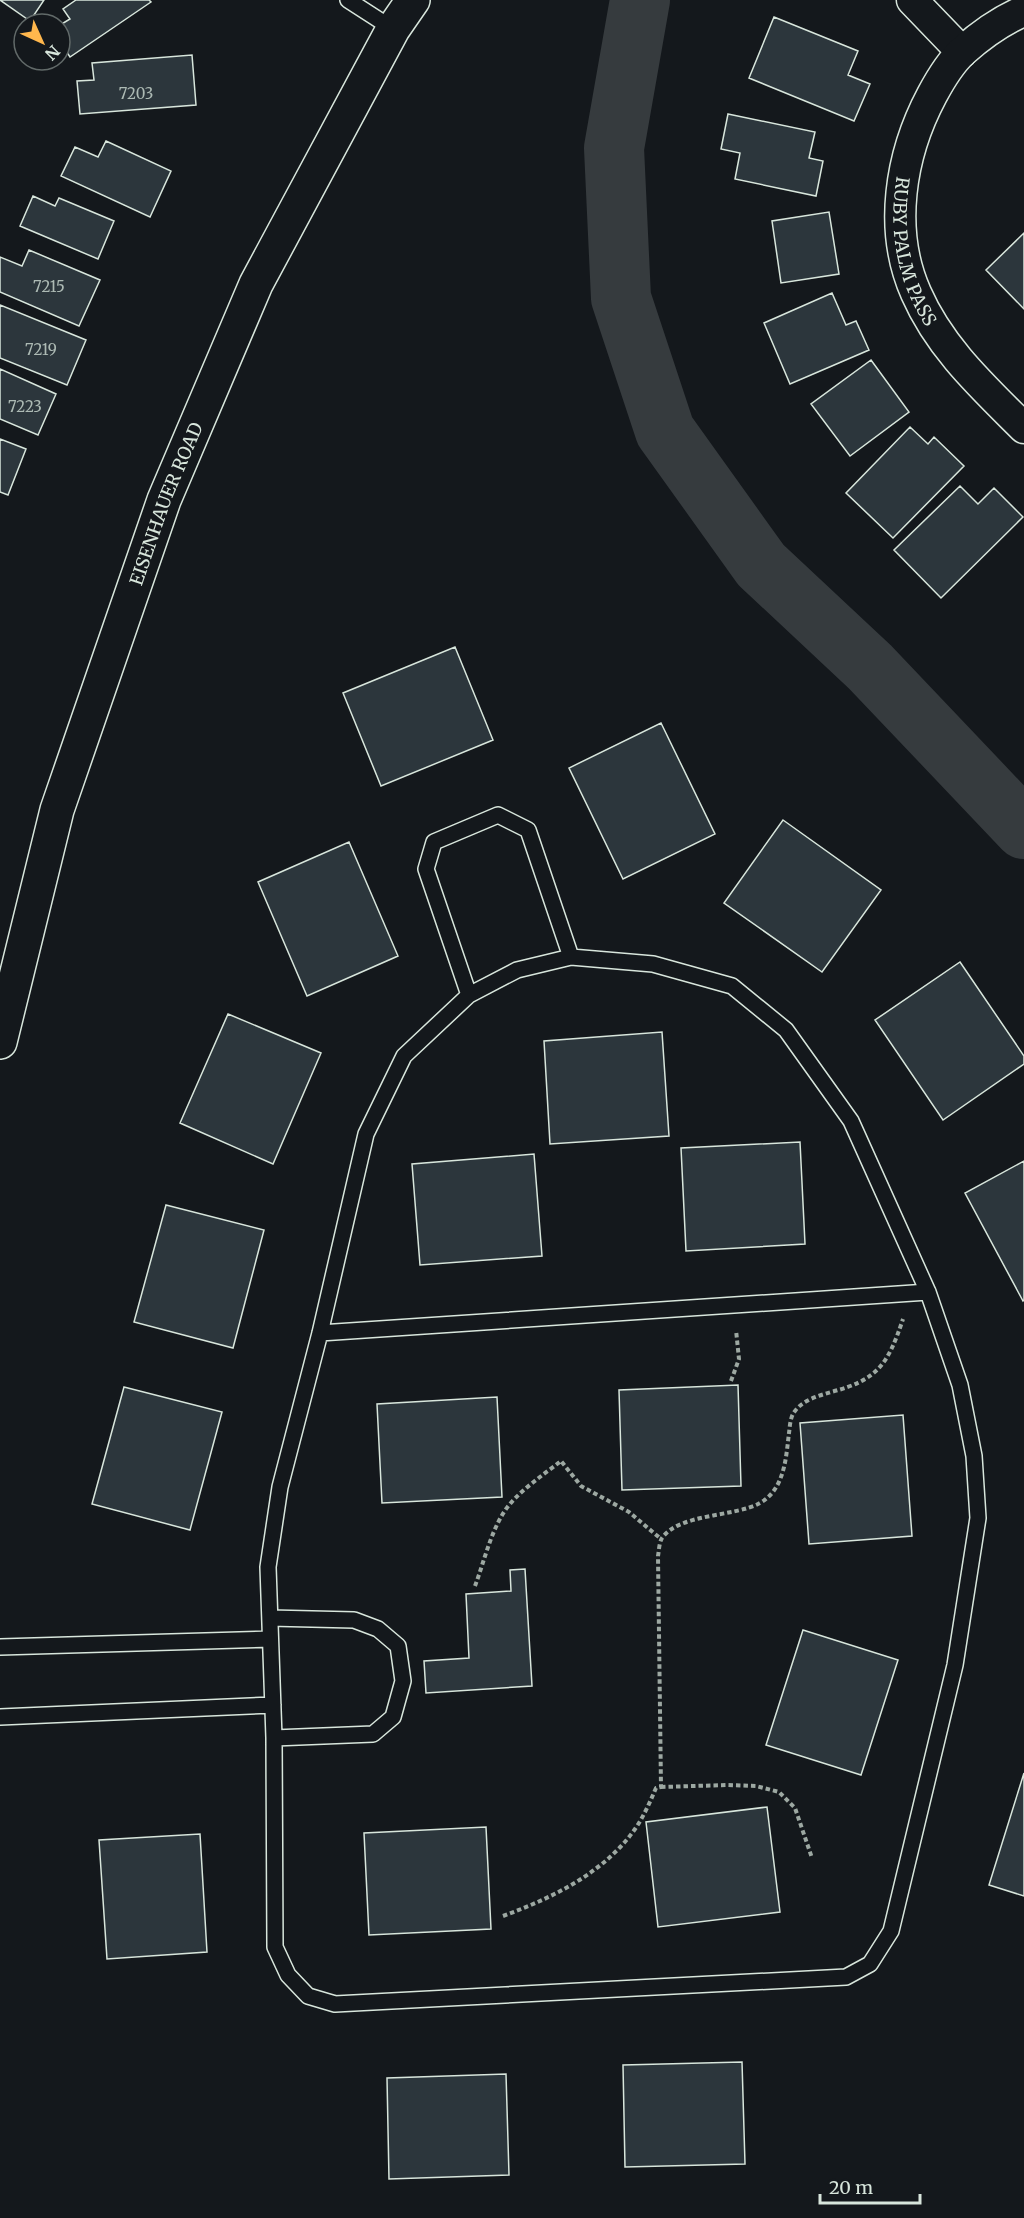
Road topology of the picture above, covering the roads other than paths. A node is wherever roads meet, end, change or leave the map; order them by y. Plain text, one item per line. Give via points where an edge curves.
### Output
1 (348, 0) edge
2 (413, 0) edge
3 (912, 0) edge
4 (1024, 11) edge
5 (393, 29) junction
6 (962, 52) junction
7 (1024, 428) edge
8 (571, 957) junction
9 (469, 994) junction
10 (0, 1042) edge
11 (928, 1292) junction
12 (320, 1333) junction
13 (270, 1618) junction
14 (270, 1639) junction
15 (0, 1647) edge
16 (273, 1705) junction
17 (0, 1717) edge
18 (274, 1738) junction

1 - 5 lane
2 - 5 main road, EISENHAUER ROAD
3 - 6 street
4 - 6 street, RUBY PALM PASS via 994,27
5 - 10 main road, EISENHAUER ROAD via 256,284 164,500 57,810
6 - 7 street, RUBY PALM PASS via 940,80 924,110 905,163 900,201 902,246 916,293 942,340
8 - 9 lane via 517,970
8 - 9 lane via 528,830 498,815 435,842 426,869
8 - 11 lane via 653,964 732,986 786,1030 851,1121
9 - 12 lane via 404,1056 366,1134
11 - 12 lane
11 - 18 lane via 960,1384 974,1456 978,1518 955,1665 891,1931 870,1964 846,1977 335,2004 308,1996 288,1975 275,1947
12 - 13 lane via 280,1487 268,1567
13 - 14 lane
13 - 18 lane via 354,1620 378,1629 398,1646 403,1681 393,1717 373,1734
14 - 15 lane
14 - 16 lane
16 - 17 lane
16 - 18 lane

